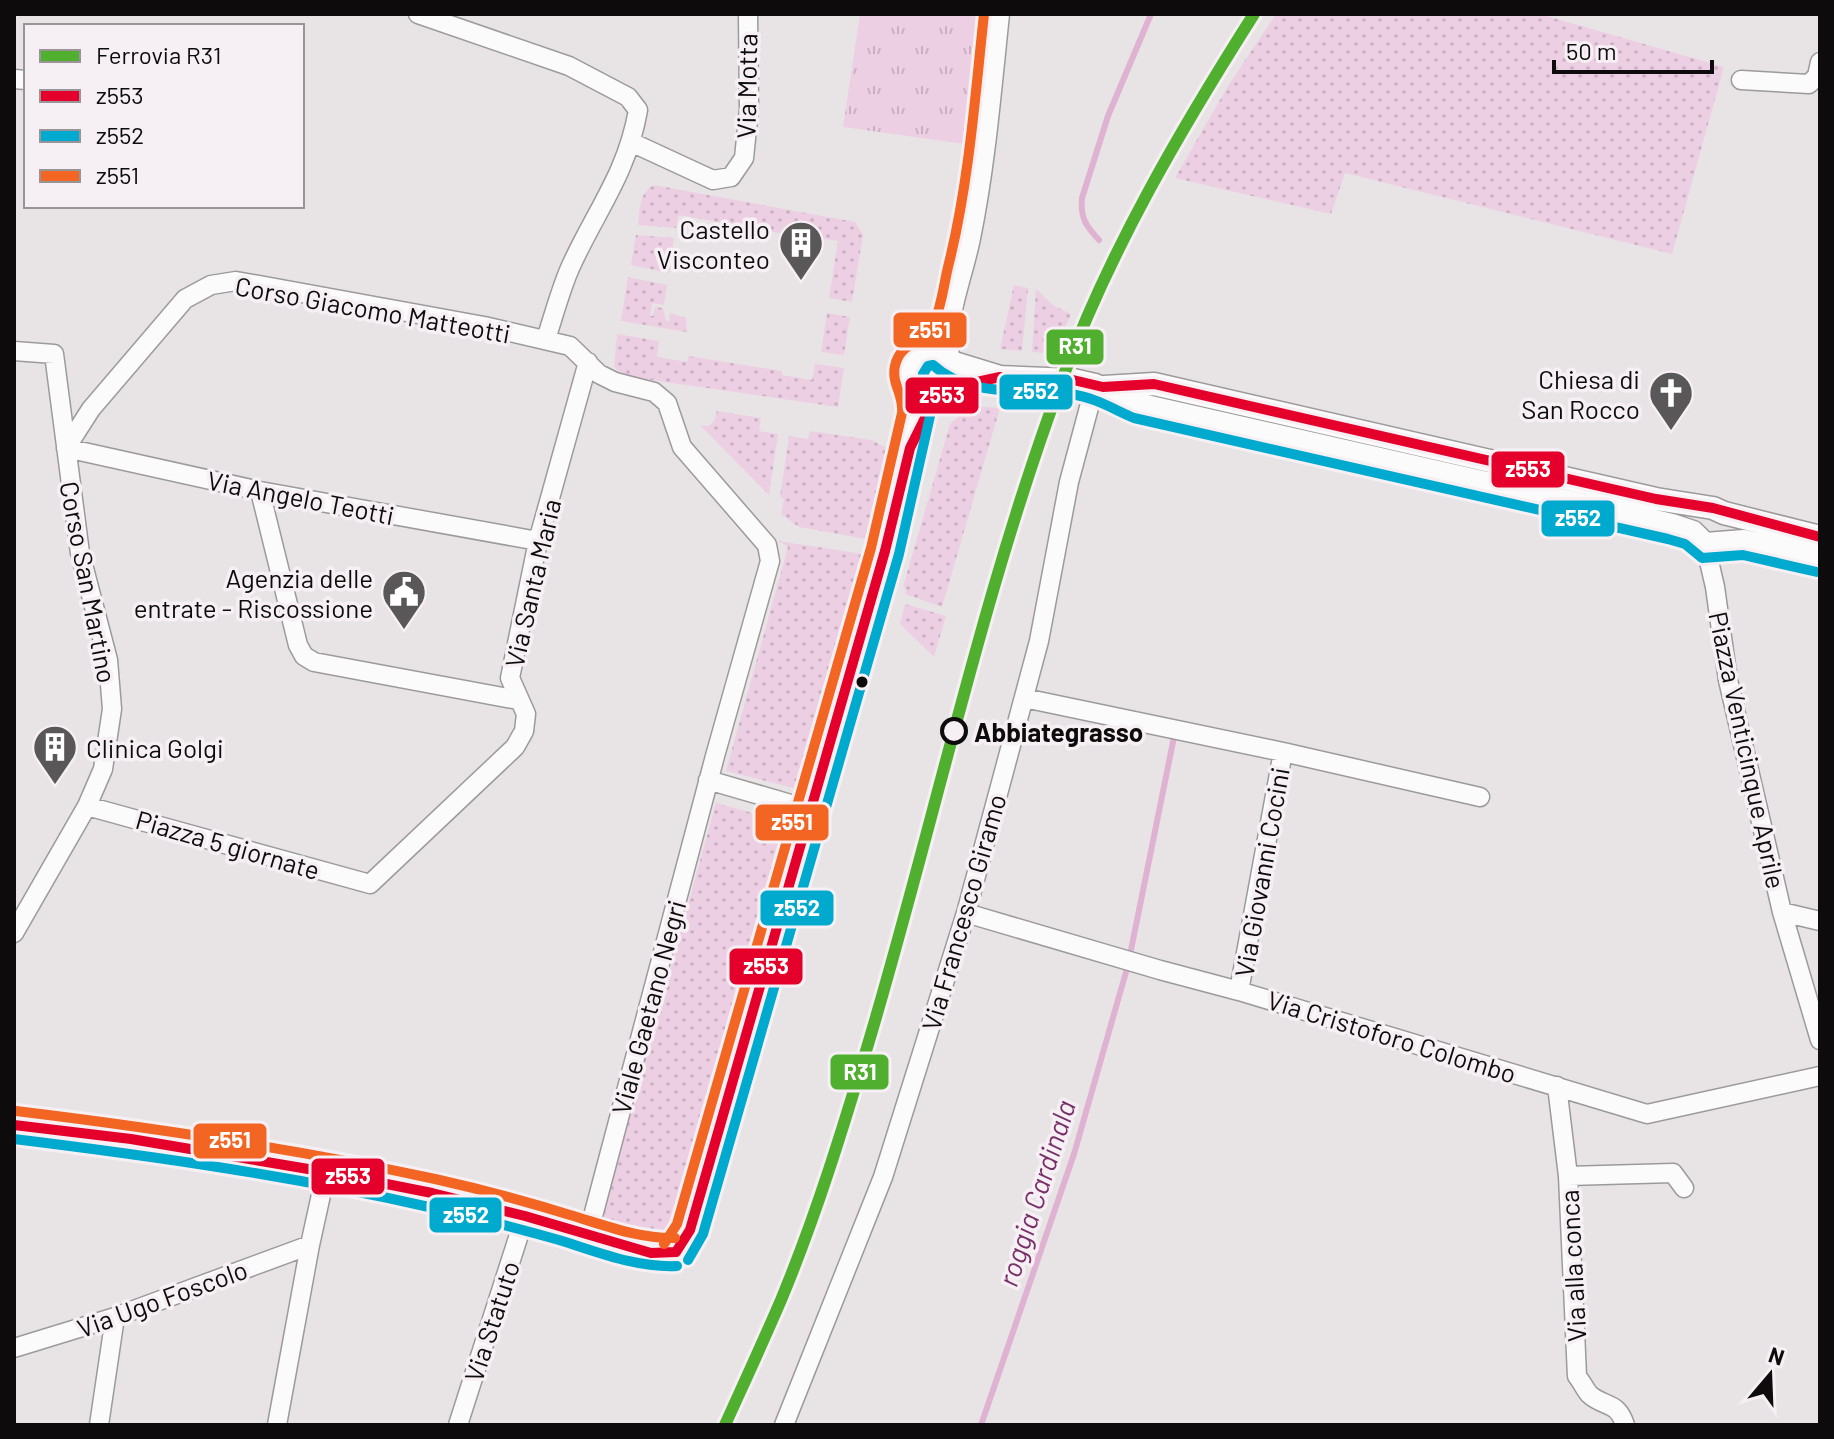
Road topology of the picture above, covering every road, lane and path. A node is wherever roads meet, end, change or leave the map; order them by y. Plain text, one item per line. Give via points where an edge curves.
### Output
1 (418, 14) edge
2 (748, 14) edge
3 (998, 14) edge
4 (1820, 62) edge
5 (1741, 80) dead end
6 (633, 143) junction
7 (546, 339) junction
8 (14, 351) edge
9 (944, 356) junction
10 (594, 368) junction
11 (1000, 377) junction
12 (1099, 386) junction
13 (936, 391) junction
14 (66, 448) junction
15 (260, 491) junction
16 (1715, 511) junction
17 (1820, 537) edge
18 (1709, 540) junction
19 (538, 541) junction
20 (1820, 558) edge
21 (1024, 698) junction
22 (518, 700) junction
23 (1283, 752) junction
24 (708, 780) junction
25 (1480, 797) dead end
26 (87, 806) junction
27 (811, 810) junction
28 (370, 884) joint
29 (1782, 912) junction
30 (966, 913) junction
31 (1820, 921) edge
32 (14, 933) edge
33 (1239, 991) junction
34 (1820, 1040) edge
35 (1820, 1076) edge
36 (1557, 1086) junction
37 (14, 1125) edge
38 (326, 1172) junction
39 (1568, 1176) junction
40 (1684, 1188) dead end
41 (525, 1216) junction
42 (588, 1235) junction
43 (310, 1245) junction
44 (115, 1317) junction
45 (14, 1348) edge
46 (99, 1425) edge
47 (277, 1425) edge
48 (458, 1425) edge
49 (784, 1425) edge
50 (1625, 1425) edge

1 - 6 street via 569,66 628,97 638,110
2 - 6 street, Via Motta via 744,158 731,177 713,180
3 - 9 street via 970,237
4 - 5 street via 1809,84
6 - 7 street via 570,269
7 - 10 street, Corso Giacomo Matteotti via 570,346
7 - 14 street, Corso Giacomo Matteotti via 236,281 211,285 185,299 160,325
8 - 14 street, Corso San Martino via 54,354
9 - 11 street
9 - 13 street via 954,374
9 - 13 street via 916,355 908,369 910,384
10 - 19 street, Via Santa Maria
10 - 24 street, Viale Gaetano Negri via 615,382 654,392 667,403 682,447 767,545 770,561
11 - 12 street
11 - 13 street
12 - 16 street via 1154,384
12 - 18 street via 1137,404 1620,513
12 - 21 street, Via Francesco Giramo via 1069,482
13 - 27 street via 910,448
14 - 15 street, Via Angelo Teotti
14 - 26 street, Corso San Martino via 80,553 112,685 105,759
15 - 19 street, Via Angelo Teotti
15 - 22 street via 304,656 380,676
16 - 17 street
16 - 18 street via 1729,531
16 - 18 street via 1693,521
18 - 20 street via 1744,541
18 - 29 street, Piazza Venticinque Aprile via 1723,658
19 - 22 street, Via Santa Maria via 510,678
21 - 23 street, Via Giovanni Cocini
21 - 30 street, Via Francesco Giramo
22 - 28 street, Via Santa Maria via 526,714 515,747
23 - 25 street, Via Giovanni Cocini
23 - 33 street, Via Giovanni Cocini
24 - 27 street
24 - 42 street, Viale Gaetano Negri
26 - 28 street, Piazza 5 giornate
26 - 32 street, Corso San Martino
27 - 42 street via 690,1230 676,1252 651,1253
29 - 31 street
29 - 34 street, Piazza Venticinque Aprile
30 - 33 street, Via Cristoforo Colombo
30 - 49 street, Via Francesco Giramo via 883,1177
33 - 36 street, Via Cristoforo Colombo
35 - 36 street, Via Cristoforo Colombo via 1647,1114
36 - 39 street, Via alla conca
37 - 38 street
38 - 41 street
38 - 43 street
39 - 40 street via 1673,1173
39 - 50 street, Via alla conca via 1577,1376 1590,1394 1613,1405
41 - 42 street
41 - 48 street, Via Statuto
43 - 44 street, Via Ugo Foscolo
43 - 47 street
44 - 45 street, Via Ugo Foscolo
44 - 46 street

